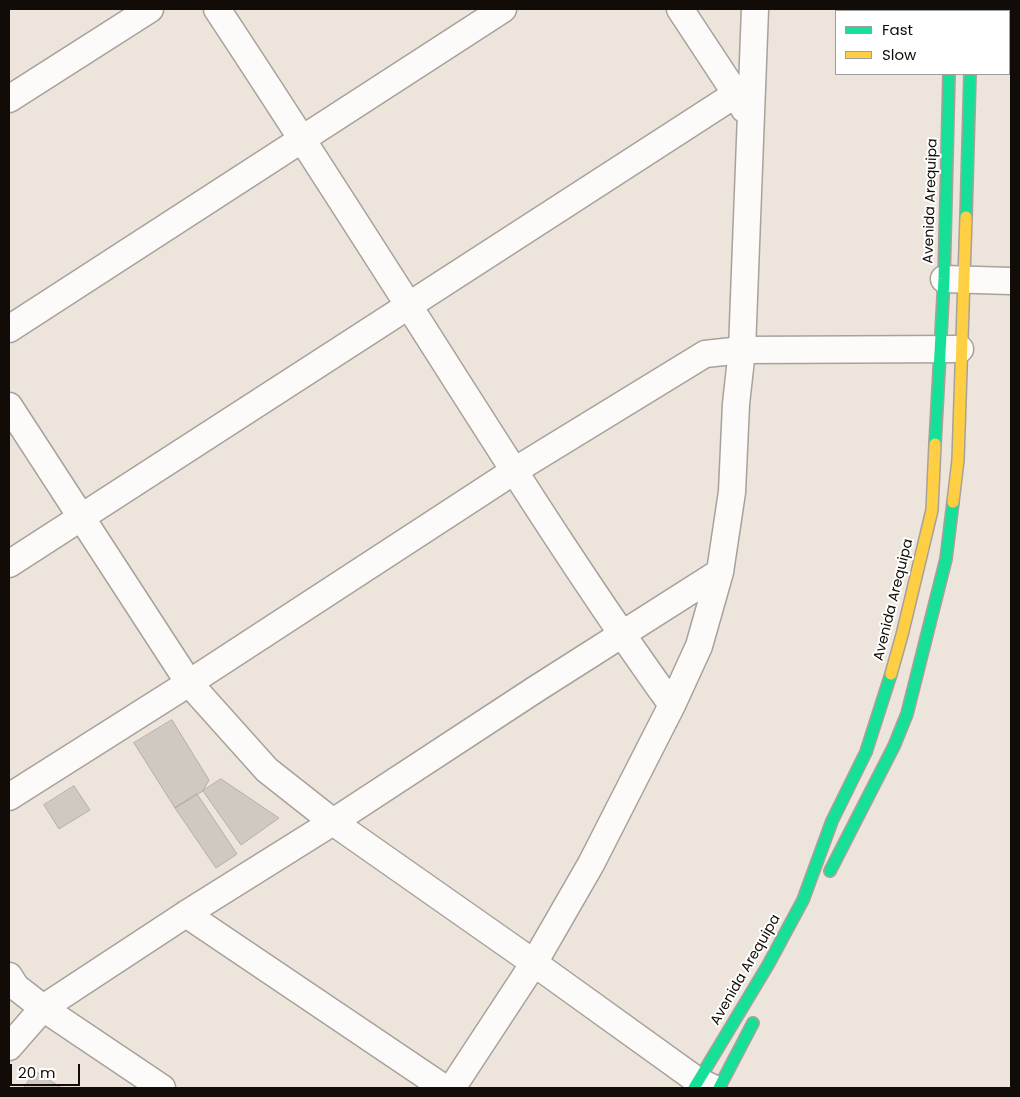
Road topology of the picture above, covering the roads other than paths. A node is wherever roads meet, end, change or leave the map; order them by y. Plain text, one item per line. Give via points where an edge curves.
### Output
1 (150, 9) edge
2 (217, 9) edge
3 (504, 9) edge
4 (680, 9) edge
5 (755, 9) edge
6 (950, 75) edge
7 (970, 75) edge
8 (736, 94) junction
9 (9, 99) edge
10 (751, 124) junction
11 (302, 138) junction
12 (953, 280) junction
13 (1011, 281) edge
14 (409, 306) junction
15 (9, 329) edge
16 (950, 349) junction
17 (742, 350) junction
18 (9, 406) edge
19 (514, 471) junction
20 (81, 518) junction
21 (9, 564) edge
22 (720, 572) junction
23 (622, 635) junction
24 (189, 683) junction
25 (672, 705) junction
26 (9, 797) edge
27 (333, 822) junction
28 (827, 877) dead end
29 (818, 895) dead end
30 (186, 914) junction
31 (800, 930) dead end
32 (534, 963) junction
33 (9, 976) edge
34 (43, 1008) junction
35 (760, 1009) dead end
36 (9, 1047) edge
37 (706, 1086) edge
38 (162, 1088) edge
39 (444, 1088) edge
40 (452, 1088) edge

1 - 9 street
2 - 11 street
3 - 11 street
4 - 8 street
5 - 10 street
6 - 12 street, Avenida Arequipa
7 - 12 street, Avenida Arequipa
8 - 10 street
8 - 14 street
10 - 17 street
11 - 14 street
11 - 15 street
12 - 13 street
12 - 16 street, Avenida Arequipa
12 - 16 street, Avenida Arequipa
14 - 19 street
14 - 20 street
16 - 17 street
16 - 28 street, Avenida Arequipa via 958,460 946,559 926,646 907,714 894,746
16 - 37 street, Avenida Arequipa via 932,510 902,635 872,735 832,822 803,900
17 - 19 street via 704,354
17 - 22 street via 732,492
18 - 20 street
19 - 23 street
19 - 24 street
20 - 21 street
20 - 24 street
22 - 23 street
22 - 25 street via 700,646
23 - 25 street
23 - 27 street
24 - 26 street
24 - 27 street via 267,770
25 - 32 street via 591,864
27 - 30 street
27 - 32 street
29 - 31 street, Avenida Arequipa
30 - 34 street
30 - 39 street
32 - 37 street
32 - 40 street
33 - 34 street via 16,987
34 - 36 street
34 - 38 street
35 - 37 street

